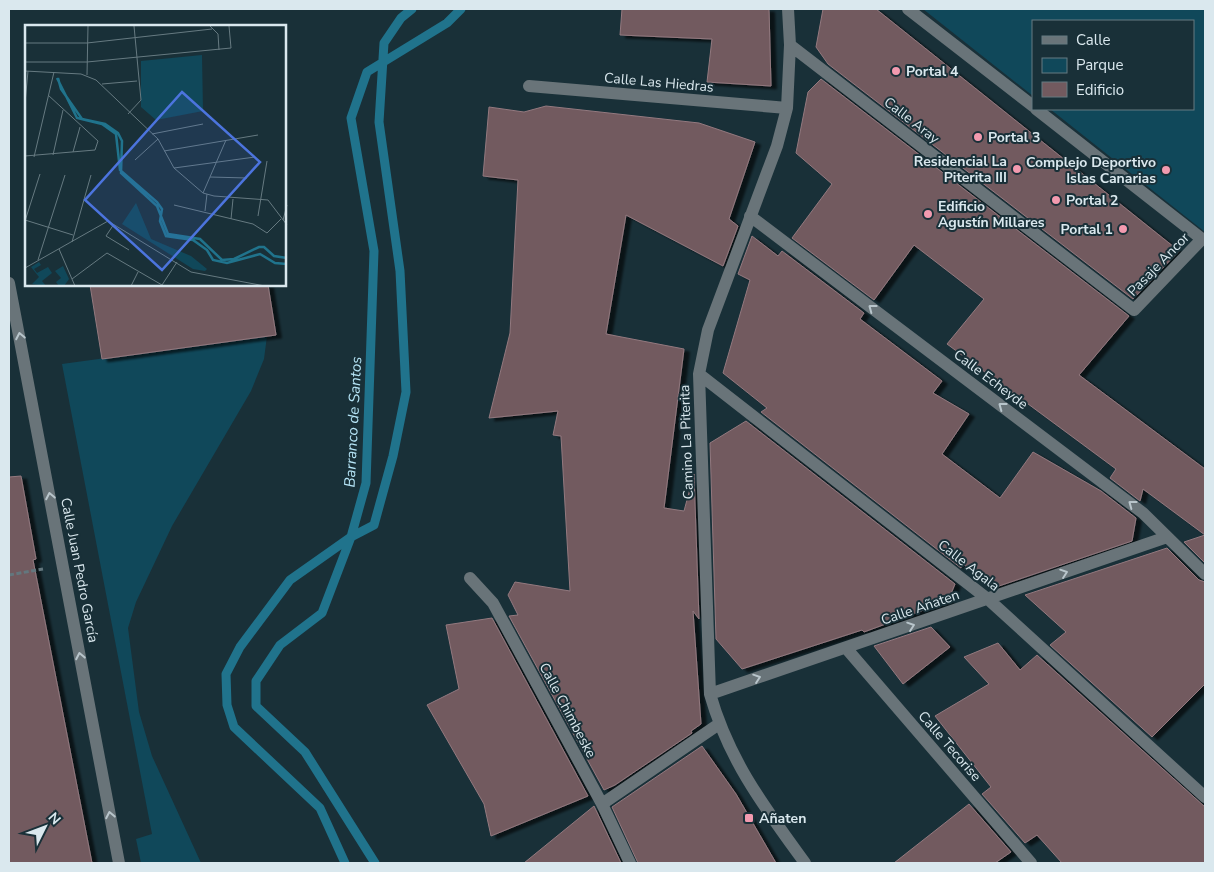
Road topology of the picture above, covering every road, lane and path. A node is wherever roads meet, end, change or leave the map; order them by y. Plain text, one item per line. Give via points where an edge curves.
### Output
1 (788, 9) edge
2 (908, 9) edge
3 (790, 44) junction
4 (529, 86) dead end
5 (1032, 105) edge
6 (787, 108) junction
7 (1037, 110) edge
8 (750, 216) junction
9 (9, 283) edge
10 (1134, 310) joint
11 (12, 315) edge
12 (699, 374) junction
13 (1167, 537) junction
14 (63, 565) junction
15 (1205, 574) edge
16 (9, 575) edge
17 (470, 578) dead end
18 (989, 600) junction
19 (846, 648) junction
20 (710, 694) junction
21 (719, 724) junction
22 (1205, 797) edge
23 (602, 804) junction
24 (119, 863) edge
25 (630, 863) edge
26 (805, 863) edge
27 (1031, 863) edge

1 - 3 street, Camino La Piterita
2 - 5 street
3 - 6 street, Camino La Piterita
3 - 10 street, Calle Aray
4 - 6 street, Calle Las Hiedras
6 - 8 street, Camino La Piterita via 777,146
7 - 10 street, Pasaje Ancor via 1202,239
8 - 12 street, Camino La Piterita via 708,330
13 -> 8 street, Calle Echeyde via 1143,512
9 - 11 street, Calle Juan Pedro García
14 -> 11 street, Calle Juan Pedro García
12 - 18 street, Calle Agala
12 - 20 street, Camino La Piterita
13 - 15 street, Calle Echeyde
18 -> 13 street, Calle Añaten
14 - 16 path
24 -> 14 street, Calle Juan Pedro García
17 - 23 street, Calle Chimbeske via 493,603
19 -> 18 street, Calle Añaten
18 - 22 street, Calle Agala
20 -> 19 street, Calle Añaten
19 - 27 street, Calle Tecorise
20 - 21 street, Camino La Piterita
21 - 23 street
21 - 26 street, Camino La Piterita via 748,783
23 - 25 street, Calle Chimbeske

